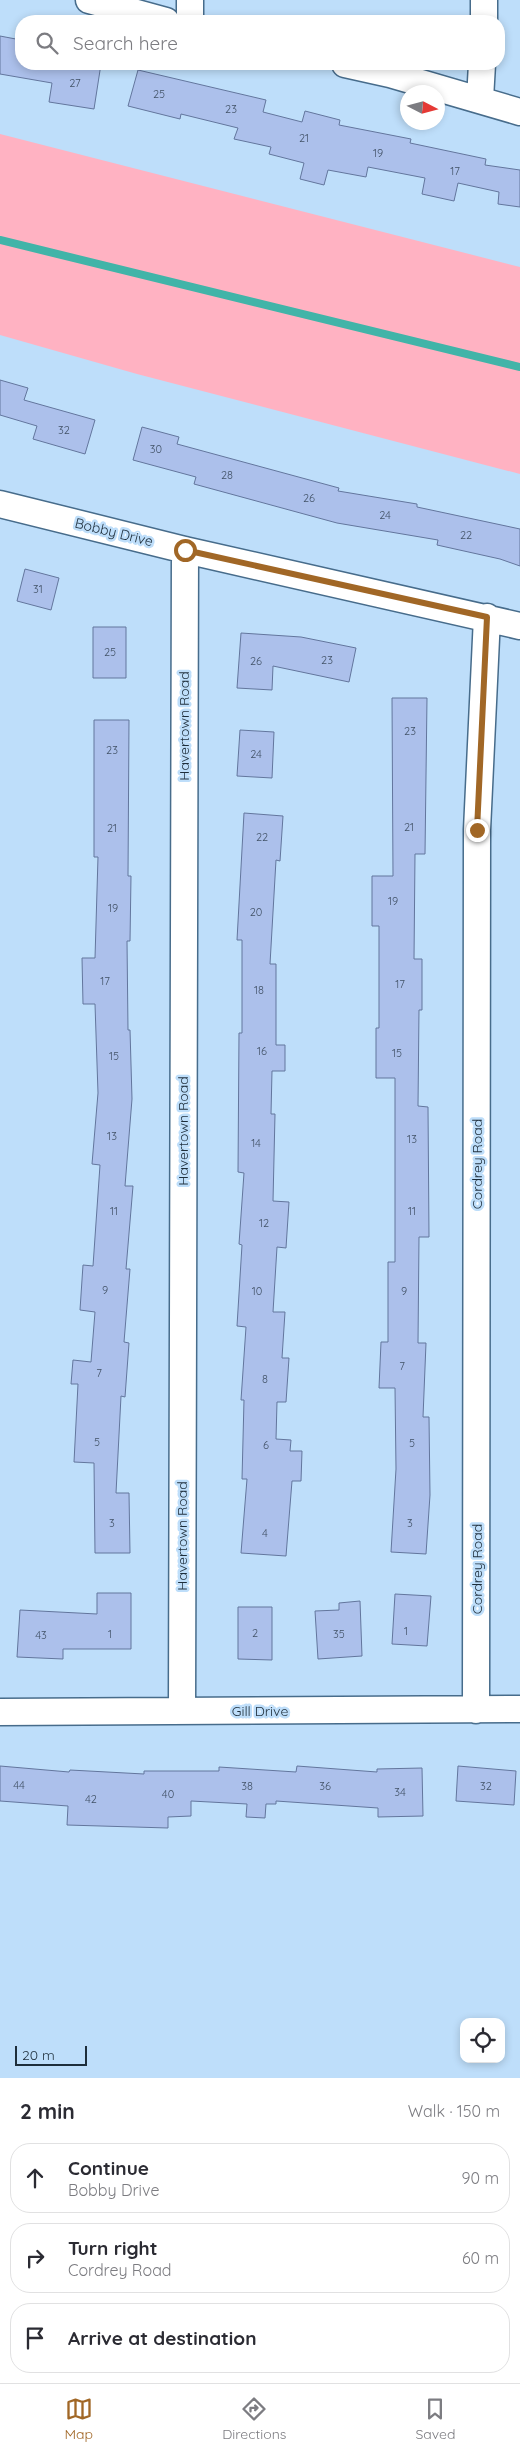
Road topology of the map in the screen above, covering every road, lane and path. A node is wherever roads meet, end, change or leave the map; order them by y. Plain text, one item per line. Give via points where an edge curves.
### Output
1 (89, 0) edge
2 (190, 0) edge
3 (484, 0) edge
4 (144, 15) edge
5 (190, 15) edge
6 (484, 15) edge
7 (369, 70) edge
8 (482, 70) edge
9 (480, 99) junction
10 (520, 112) edge
11 (0, 504) edge
12 (185, 550) junction
13 (487, 617) junction
14 (520, 626) edge
15 (520, 1709) edge
16 (476, 1710) junction
17 (182, 1711) junction
18 (0, 1712) edge

1 - 4 street
2 - 5 street
3 - 6 street
7 - 9 street
8 - 9 street
9 - 10 street
11 - 12 street, Bobby Drive
12 - 13 street, Bobby Drive
12 - 17 street, Havertown Road
13 - 14 street, Bobby Drive
13 - 16 street, Cordrey Road via 477,830
15 - 16 street, Gill Drive
16 - 17 street, Gill Drive
17 - 18 street, Gill Drive

